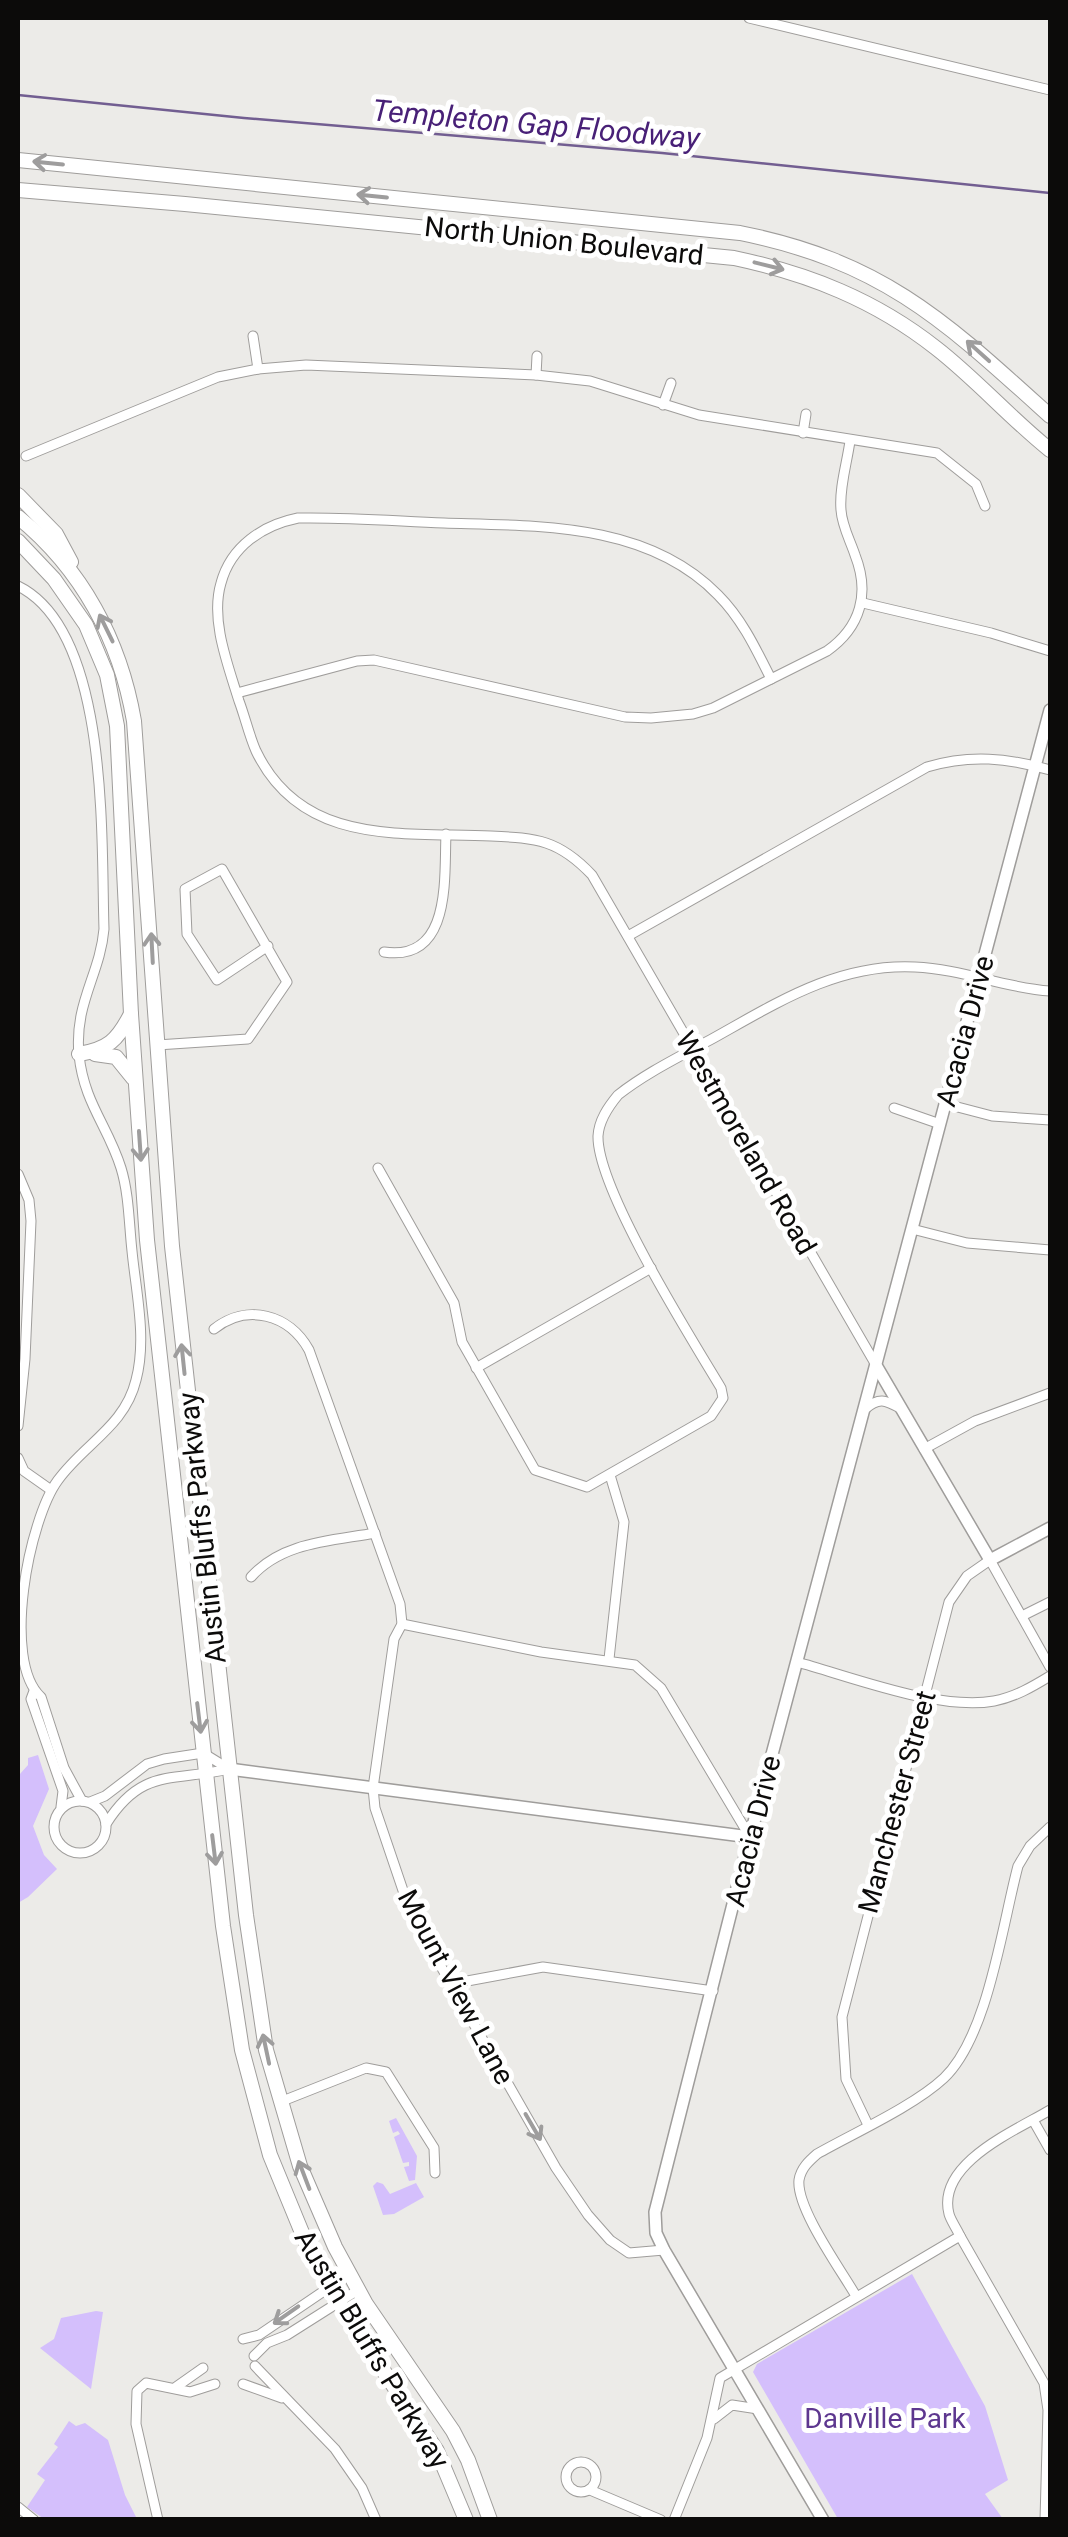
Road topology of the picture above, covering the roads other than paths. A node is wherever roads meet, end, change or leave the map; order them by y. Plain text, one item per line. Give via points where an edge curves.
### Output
1 (749, 18) edge
2 (1050, 90) edge
3 (18, 160) edge
4 (18, 190) edge
5 (253, 336) dead end
6 (396, 356) dead end
7 (537, 356) dead end
8 (258, 369) junction
9 (395, 369) junction
10 (536, 375) junction
11 (671, 383) dead end
12 (663, 405) junction
13 (806, 414) dead end
14 (1050, 416) edge
15 (804, 433) junction
16 (850, 441) junction
17 (1050, 450) edge
18 (26, 456) dead end
19 (18, 494) edge
20 (985, 506) dead end
21 (18, 517) edge
22 (18, 541) edge
23 (18, 554) edge
24 (54, 579) junction
25 (79, 582) junction
26 (18, 586) edge
27 (862, 603) junction
28 (1050, 651) edge
29 (770, 679) junction
30 (237, 693) junction
31 (1050, 710) edge
32 (1034, 765) junction
33 (1050, 770) edge
34 (312, 811) junction
35 (303, 825) dead end
36 (446, 834) junction
37 (628, 936) junction
38 (268, 946) junction
39 (384, 952) dead end
40 (980, 978) junction
41 (1050, 991) edge
42 (131, 1014) junction
43 (157, 1045) junction
44 (692, 1050) junction
45 (79, 1054) junction
46 (136, 1083) junction
47 (946, 1104) junction
48 (894, 1108) dead end
49 (1050, 1120) edge
50 (940, 1124) junction
51 (378, 1168) dead end
52 (18, 1174) edge
53 (912, 1230) junction
54 (1050, 1250) edge
55 (651, 1268) junction
56 (214, 1329) dead end
57 (877, 1367) junction
58 (476, 1368) junction
59 (1050, 1393) edge
60 (900, 1408) junction
61 (863, 1411) junction
62 (18, 1426) edge
63 (924, 1449) junction
64 (18, 1458) edge
65 (21, 1473) edge
66 (610, 1475) junction
67 (51, 1490) junction
68 (1050, 1528) edge
69 (375, 1532) junction
70 (990, 1560) junction
71 (251, 1577) dead end
72 (1050, 1602) edge
73 (1022, 1616) junction
74 (402, 1624) junction
75 (609, 1659) junction
76 (798, 1662) junction
77 (1050, 1667) edge
78 (1050, 1676) edge
79 (34, 1691) junction
80 (924, 1697) junction
81 (204, 1754) junction
82 (228, 1769) junction
83 (205, 1774) junction
84 (373, 1788) junction
85 (86, 1801) junction
86 (60, 1809) junction
87 (106, 1824) junction
88 (1050, 1827) edge
89 (750, 1837) junction
90 (451, 1984) junction
91 (713, 1991) junction
92 (280, 2102) junction
93 (1050, 2110) edge
94 (1034, 2120) junction
95 (868, 2125) junction
96 (1050, 2150) edge
97 (435, 2172) dead end
98 (960, 2236) junction
99 (664, 2250) junction
100 (349, 2274) junction
101 (328, 2286) junction
102 (358, 2290) junction
103 (856, 2296) junction
104 (338, 2302) junction
105 (243, 2339) dead end
106 (203, 2368) dead end
107 (735, 2368) junction
108 (215, 2384) dead end
109 (243, 2384) dead end
110 (176, 2387) junction
111 (283, 2399) junction
112 (760, 2410) junction
113 (712, 2421) junction
114 (590, 2490) dead end
115 (18, 2508) edge
116 (34, 2520) edge
117 (158, 2520) edge
118 (376, 2520) edge
119 (466, 2520) edge
120 (490, 2520) edge
121 (661, 2520) edge
122 (674, 2520) edge
123 (824, 2520) edge
124 (1045, 2520) edge

1 - 2 street
14 -> 3 main road, North Union Boulevard via 955,330 900,291 784,242
4 -> 17 main road, North Union Boulevard via 766,265 839,288 899,321
5 - 8 street
6 - 9 street
7 - 10 street
8 - 9 street
8 - 18 street via 218,378
9 - 10 street
10 - 12 street via 590,381
11 - 12 street
12 - 15 street
13 - 15 street
15 - 16 street
16 - 20 street via 937,452 976,484
16 - 27 street via 840,514 861,570
19 - 25 main road via 56,534
21 - 25 main road, Austin Bluffs Parkway
22 - 24 main road, Austin Bluffs Parkway
23 - 24 main road
24 - 42 main road, Austin Bluffs Parkway via 97,648 115,714
43 -> 25 main road, Austin Bluffs Parkway via 134,721 114,644
26 - 45 street via 42,603 62,632 85,686 94,730 104,929 82,1004
27 - 28 street
27 - 29 street via 839,642
29 - 30 street via 694,714 650,718 374,660
29 - 30 street, Westmoreland Road via 718,594 627,542 564,527 298,518 254,536 222,578 217,611
30 - 34 street, Westmoreland Road via 267,769
31 - 32 street, Acacia Drive
32 - 33 street
32 - 37 street via 967,758 927,767
32 - 40 street, Acacia Drive
34 - 35 street
34 - 36 street, Westmoreland Road via 358,830
36 - 37 street, Westmoreland Road via 535,838 560,847 592,875
36 - 39 street via 436,924 404,955
37 - 44 street, Westmoreland Road
38 - 38 street via 222,869 185,889 188,934 217,980
38 - 43 street via 287,982 248,1040
40 - 41 street
40 - 44 street via 915,967 851,973 798,990
40 - 47 street, Acacia Drive
42 - 43 main road
42 - 45 main road via 113,1043
42 - 46 main road, Austin Bluffs Parkway
82 -> 43 main road, Austin Bluffs Parkway
44 - 55 street via 618,1095 598,1131 606,1172
44 - 57 street, Westmoreland Road
45 - 46 main road via 116,1057
45 - 67 street via 88,1100 124,1180 140,1352 123,1410
46 -> 81 main road, Austin Bluffs Parkway via 154,1318
47 - 49 street
47 - 50 street, Acacia Drive
48 - 50 street
50 - 53 street, Acacia Drive
51 - 58 street via 454,1303
52 - 62 street via 30,1209
53 - 54 street
53 - 57 street, Acacia Drive
55 - 58 street
55 - 66 street via 723,1398 711,1416
56 - 69 street, Mount View Lane via 237,1316 260,1314 302,1336
57 - 60 street, Westmoreland Road
57 - 61 street, Acacia Drive
58 - 66 street via 535,1470 588,1487
59 - 63 street via 974,1421
60 - 61 street via 884,1400
60 - 63 street, Westmoreland Road
61 - 76 street, Acacia Drive
63 - 70 street, Westmoreland Road
64 - 65 street
65 - 67 street
66 - 75 street via 624,1522
67 - 79 street via 32,1539 22,1606 23,1649
68 - 70 street, Manchester Street
69 - 71 street via 289,1549
69 - 74 street, Mount View Lane
70 - 73 street, Westmoreland Road
70 - 80 street, Manchester Street via 954,1592
72 - 73 street
73 - 77 street, Westmoreland Road
74 - 75 street
74 - 84 street, Mount View Lane via 394,1638
75 - 89 street via 635,1664 652,1678
76 - 80 street
76 - 89 street, Acacia Drive
78 - 80 street via 992,1702
79 - 85 street via 64,1768
79 - 86 street via 31,1699 63,1790
80 - 95 street, Manchester Street via 842,2017 842,2064
81 - 82 street
81 - 83 main road, Austin Bluffs Parkway
81 - 85 street via 147,1764 105,1796
82 - 83 street
82 - 84 street
92 -> 82 main road, Austin Bluffs Parkway via 256,1996
83 - 87 street via 145,1784 126,1796
83 -> 101 main road, Austin Bluffs Parkway via 246,2068 278,2180
84 - 89 street
84 - 90 street, Mount View Lane via 407,1903
85 - 86 street
85 - 87 street
86 - 87 street via 55,1835 75,1853 99,1846
88 - 95 street via 1018,1866 962,2056 936,2085
89 - 91 street, Acacia Drive
90 - 91 street via 543,1967
90 -> 99 street, Mount View Lane via 588,2216 630,2253
91 - 99 street, Acacia Drive via 654,2212
92 - 97 street via 366,2068 386,2072 434,2148
100 -> 92 main road, Austin Bluffs Parkway via 300,2166
93 - 94 street
94 - 96 street
94 - 98 street via 981,2150 956,2177 949,2214
95 - 103 street via 817,2154 800,2178 802,2202
98 - 103 street
98 - 124 street via 1044,2383
99 - 107 street
100 - 101 street
100 - 102 main road, Austin Bluffs Parkway
101 - 104 main road, Austin Bluffs Parkway
101 -> 105 street via 259,2335
102 - 104 street
102 - 120 main road, Austin Bluffs Parkway via 453,2432
103 - 107 street
104 - 111 street via 266,2343 255,2361
104 - 119 main road, Austin Bluffs Parkway via 437,2451
106 - 110 street
107 - 112 street
107 - 113 street via 720,2378
108 - 110 street via 190,2392
109 - 111 street
110 - 117 street via 146,2383 136,2397
111 - 118 street via 349,2467
112 - 113 street via 732,2405
112 - 123 street
113 - 122 street
114 - 121 street
115 - 116 street

